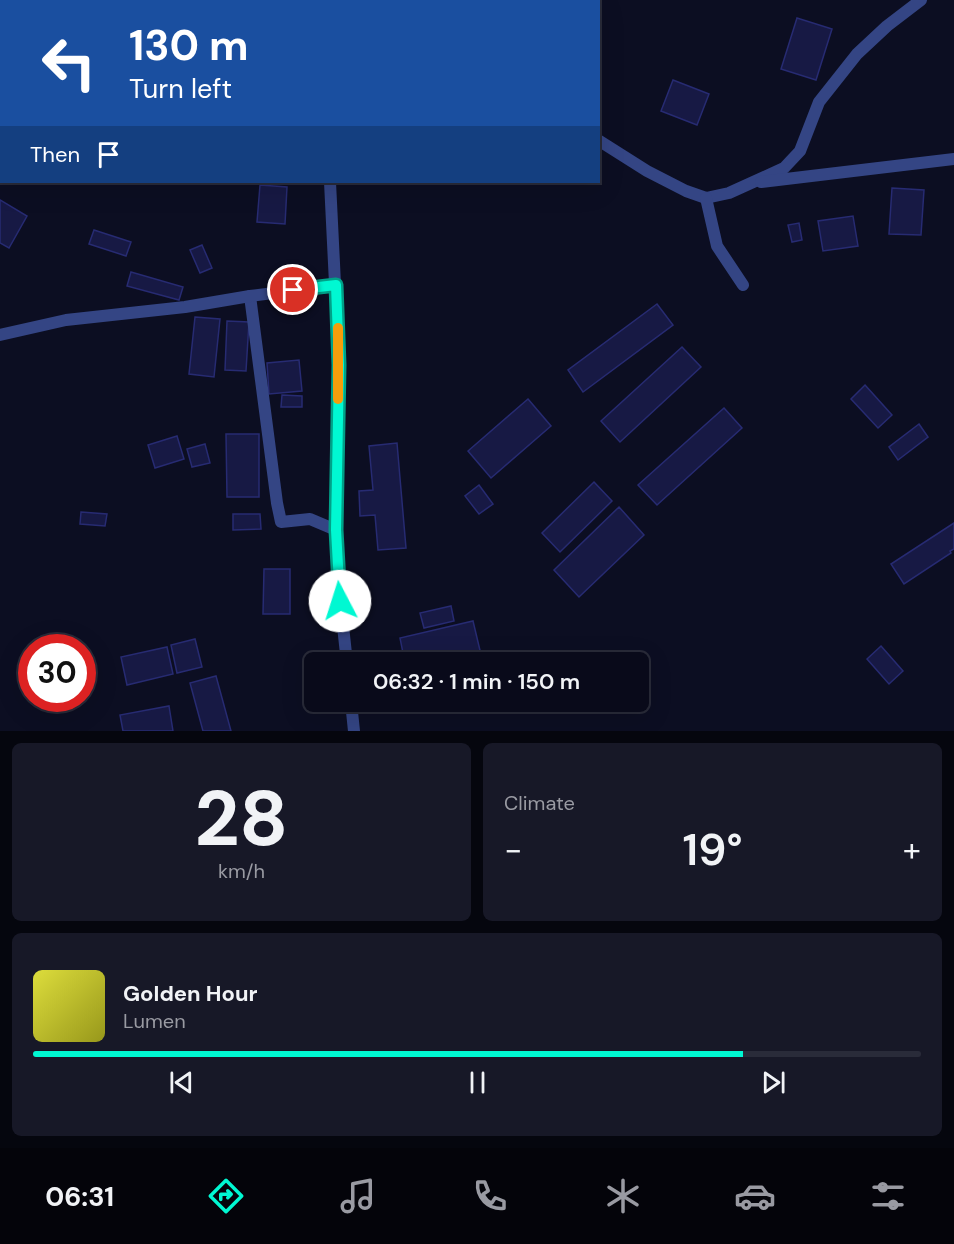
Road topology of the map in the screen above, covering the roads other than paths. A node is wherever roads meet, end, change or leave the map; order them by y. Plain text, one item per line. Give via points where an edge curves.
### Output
1 (921, 0) edge
2 (600, 141) edge
3 (954, 159) edge
4 (330, 183) edge
5 (746, 184) junction
6 (706, 198) junction
7 (336, 285) junction
8 (743, 285) dead end
9 (250, 296) junction
10 (0, 335) edge
11 (336, 530) junction
12 (346, 652) edge
13 (352, 712) edge
14 (354, 731) edge

1 - 5 street via 857,54 819,102 800,150 784,168
2 - 6 street via 647,171
3 - 5 street
4 - 7 street
5 - 6 street
6 - 8 street via 717,246
7 - 9 street
7 - 11 street
9 - 10 street via 66,321
9 - 11 street via 281,522 310,519
11 - 12 street
13 - 14 street

